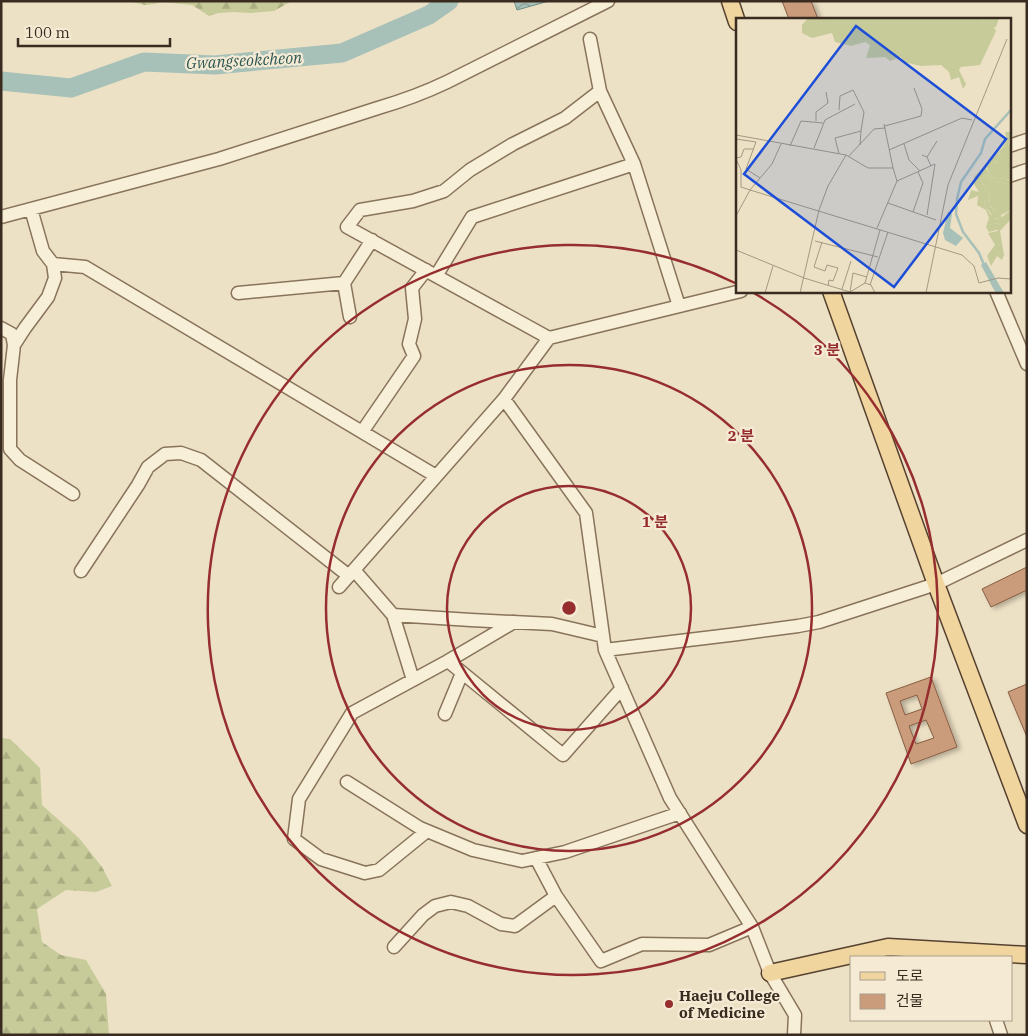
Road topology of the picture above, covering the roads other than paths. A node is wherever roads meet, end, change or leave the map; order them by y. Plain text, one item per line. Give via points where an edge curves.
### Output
1 (608, 1) edge
2 (730, 1) edge
3 (736, 19) edge
4 (590, 38) dead end
5 (600, 91) junction
6 (1027, 140) edge
7 (1010, 146) edge
8 (634, 164) junction
9 (1027, 170) edge
10 (1010, 176) edge
11 (31, 209) junction
12 (1, 216) edge
13 (372, 240) junction
14 (53, 264) junction
15 (431, 273) junction
16 (344, 283) junction
17 (737, 292) edge
18 (832, 292) edge
19 (996, 292) edge
20 (238, 293) dead end
21 (679, 306) junction
22 (350, 317) dead end
23 (1, 328) edge
24 (549, 338) junction
25 (14, 345) junction
26 (1027, 364) edge
27 (504, 399) junction
28 (362, 432) junction
29 (436, 476) junction
30 (73, 494) dead end
31 (1027, 540) edge
32 (81, 571) dead end
33 (352, 573) junction
34 (936, 584) junction
35 (339, 587) dead end
36 (393, 614) junction
37 (514, 622) junction
38 (603, 636) junction
39 (605, 650) junction
40 (448, 661) junction
41 (462, 673) junction
42 (413, 680) junction
43 (622, 688) junction
44 (445, 714) dead end
45 (347, 782) dead end
46 (680, 813) junction
47 (1027, 825) edge
48 (427, 831) junction
49 (536, 858) junction
50 (556, 896) junction
51 (752, 927) junction
52 (394, 947) dead end
53 (991, 954) edge
54 (1027, 955) edge
55 (770, 973) junction
56 (996, 1021) edge
57 (794, 1035) edge
58 (1000, 1035) edge

1 - 11 street via 447,82 399,102 219,159
2 - 3 main road
4 - 5 street
5 - 8 street
5 - 13 street via 565,118 513,144 470,170 444,191 413,202 360,210 347,227
6 - 7 street
8 - 15 street via 472,217
8 - 21 street
9 - 10 street
11 - 12 street
11 - 14 street via 43,250
13 - 15 street
13 - 16 street
14 - 25 street via 56,278 48,297
14 - 28 street via 85,267
15 - 24 street
15 - 28 street via 412,288 415,319 409,344 414,356
16 - 20 street
16 - 22 street
17 - 21 street
18 - 34 main road
19 - 26 street
21 - 24 street
23 - 25 street via 12,334
24 - 27 street
25 - 30 street via 10,380 10,449 20,460
27 - 29 street
27 - 38 street via 586,513
28 - 29 street
29 - 33 street
31 - 34 street
32 - 33 street via 148,467 165,454 181,453 201,460
33 - 35 street
33 - 36 street
34 - 39 street via 819,622
34 - 47 main road
36 - 37 street
36 - 42 street
37 - 38 street via 552,624
37 - 40 street
38 - 39 street
39 - 43 street
40 - 41 street
40 - 42 street
41 - 43 street via 563,756
41 - 44 street
42 - 48 street via 352,713 299,799 294,839 322,859 365,873 379,870
43 - 46 street via 670,798
45 - 48 street
46 - 49 street via 565,852
46 - 51 street
48 - 49 street via 473,850 522,860
49 - 50 street
50 - 51 street via 601,961 642,944 709,945
50 - 52 street via 515,926 501,924 468,906 451,902 435,906
51 - 55 street
53 - 54 main road
53 - 55 main road via 888,947
55 - 57 street via 795,1015
56 - 58 street

